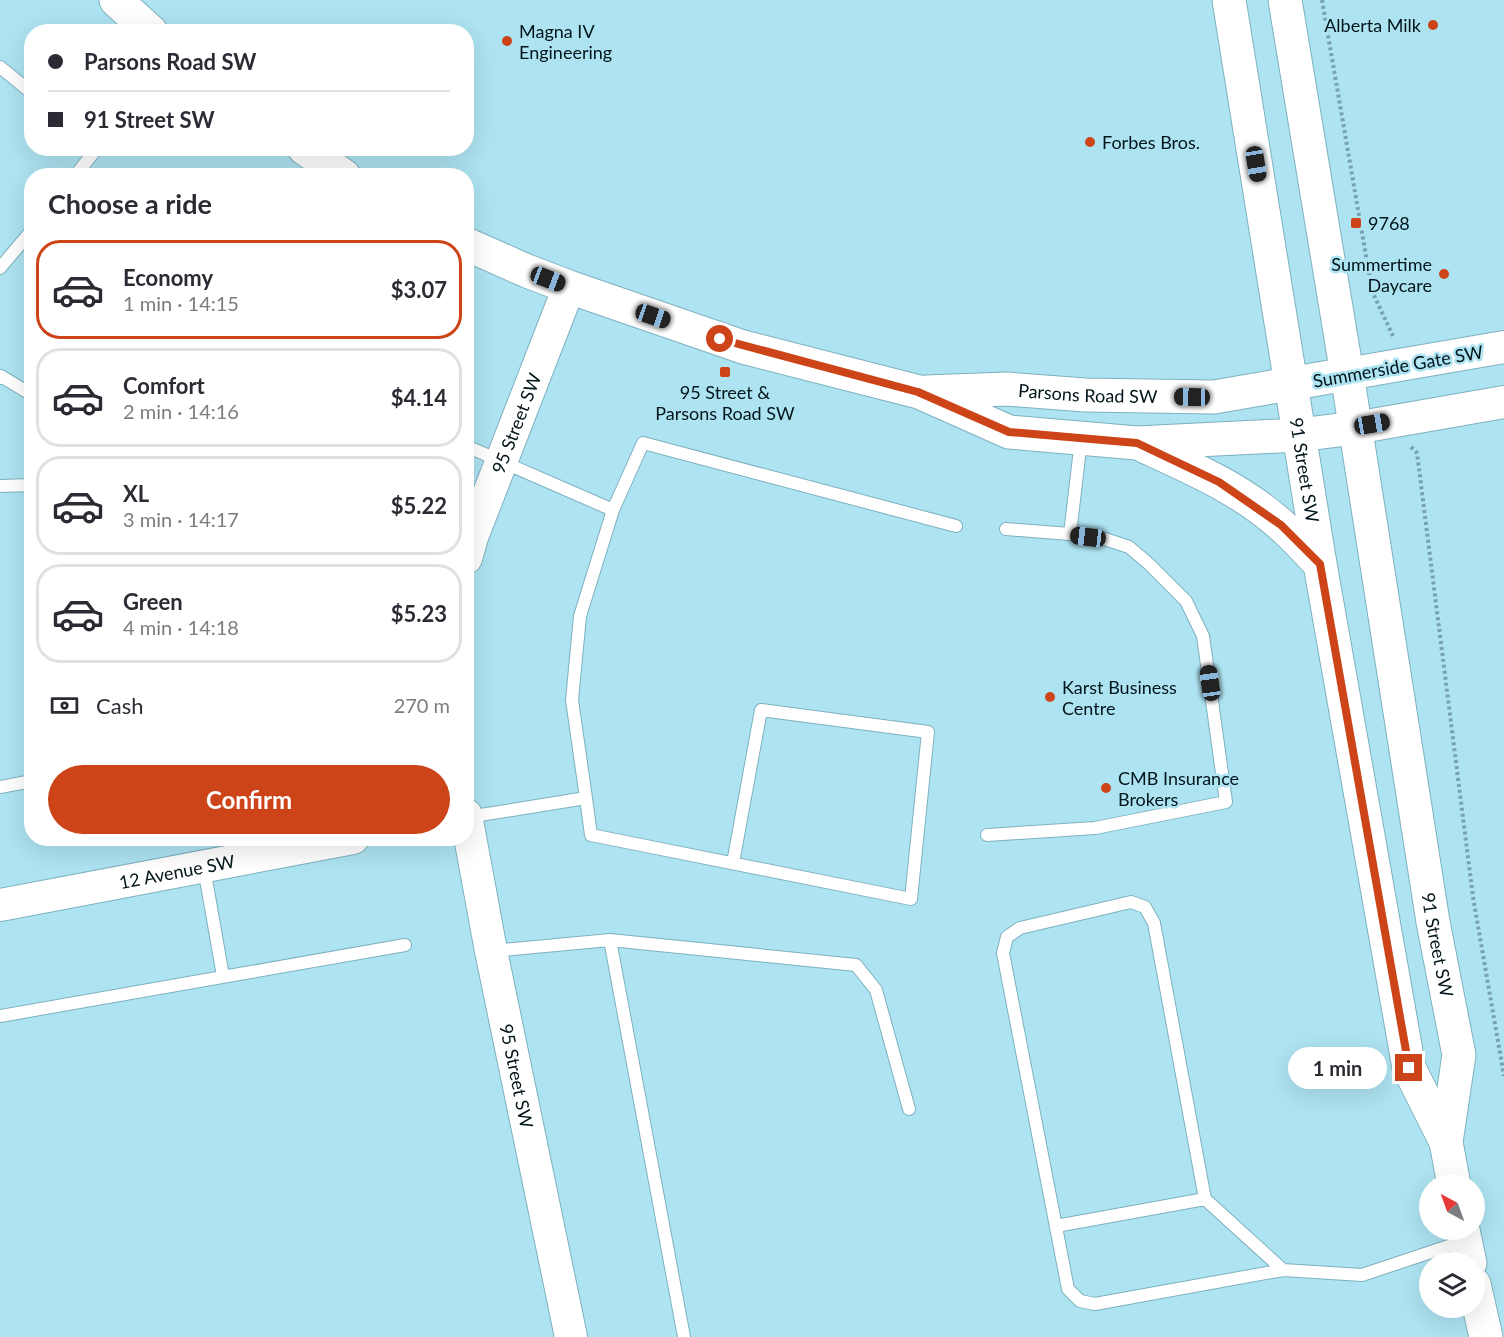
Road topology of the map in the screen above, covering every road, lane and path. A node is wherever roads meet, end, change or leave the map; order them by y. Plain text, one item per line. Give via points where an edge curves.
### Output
1 (116, 0) edge
2 (1229, 0) edge
3 (1285, 0) edge
4 (1322, 0) edge
5 (142, 24) edge
6 (0, 67) edge
7 (24, 86) edge
8 (91, 156) edge
9 (315, 156) edge
10 (82, 168) edge
11 (333, 168) edge
12 (24, 240) edge
13 (474, 248) edge
14 (0, 268) edge
15 (569, 287) junction
16 (1393, 332) dead end
17 (1504, 347) edge
18 (1347, 374) junction
19 (0, 378) edge
20 (1292, 385) junction
21 (24, 390) edge
22 (918, 392) junction
23 (1504, 402) edge
24 (1355, 428) junction
25 (1299, 435) junction
26 (1081, 439) junction
27 (1137, 443) junction
28 (1412, 449) dead end
29 (474, 450) edge
30 (501, 462) junction
31 (24, 485) edge
32 (0, 486) edge
33 (613, 510) junction
34 (956, 525) dead end
35 (1006, 529) dead end
36 (474, 532) edge
37 (1070, 534) junction
38 (1320, 564) junction
39 (24, 783) edge
40 (0, 787) edge
41 (586, 798) junction
42 (474, 815) edge
43 (987, 835) dead end
44 (312, 846) edge
45 (472, 846) edge
46 (733, 863) junction
47 (204, 867) junction
48 (0, 904) edge
49 (610, 940) junction
50 (405, 945) dead end
51 (491, 951) junction
52 (223, 976) junction
53 (0, 1016) edge
54 (1504, 1076) edge
55 (909, 1109) dead end
56 (1446, 1142) junction
57 (1452, 1174) edge
58 (1205, 1199) junction
59 (1056, 1226) junction
60 (1466, 1244) edge
61 (1283, 1270) junction
62 (1482, 1318) edge
63 (571, 1337) edge
64 (684, 1337) edge
65 (1486, 1337) edge

1 - 5 main road
2 - 20 main road, 91 Street SW
3 - 18 main road, 91 Street SW
4 - 16 path via 1372,291
6 - 7 lane
8 - 10 lane
9 - 11 main road
12 - 14 lane
13 - 15 main road, Parsons Road SW
15 - 22 main road, Parsons Road SW via 743,346
15 - 30 street, 95 Street SW
17 - 18 street, Summerside Gate SW
18 - 20 main road, Summerside Gate SW
18 - 24 main road, 91 Street SW
19 - 21 lane
20 - 22 main road, Parsons Road SW via 1214,397 1085,395 1007,388
20 - 25 main road, 91 Street SW
22 - 26 main road, Parsons Road SW via 1009,432
23 - 24 street
24 - 25 main road
24 - 56 main road, 91 Street SW via 1431,910 1459,1055
25 - 27 main road, Parsons Road SW
25 - 38 main road, 91 Street SW
26 - 27 main road, Parsons Road SW
26 - 37 lane
27 - 38 main road via 1219,482 1281,525
28 - 54 path via 1417,453 1473,897
29 - 30 lane
30 - 33 lane
30 - 36 street, 95 Street SW
31 - 32 lane
33 - 34 lane via 643,443
33 - 41 lane via 580,616 573,688
35 - 37 lane
37 - 43 lane via 1105,539 1129,548 1186,601 1203,636 1226,801 1095,828
38 - 56 main road, 91 Street SW via 1409,1068
39 - 40 lane
41 - 42 lane
41 - 46 lane via 591,835
44 - 47 street, 12 Avenue SW
45 - 51 street, 95 Street SW
46 - 46 lane via 911,899 928,732 761,710
47 - 48 street, 12 Avenue SW
47 - 52 lane
49 - 51 lane
49 - 55 lane via 856,965 876,990
49 - 64 lane
50 - 52 lane
51 - 63 street, 95 Street SW
52 - 53 lane
56 - 57 main road, 91 Street SW
58 - 59 lane
58 - 59 lane via 1154,923 1144,907 1131,902 1020,928 1007,937 1003,953
58 - 61 lane
59 - 61 lane via 1068,1289 1080,1301 1095,1304
60 - 61 lane via 1362,1275
62 - 65 main road

